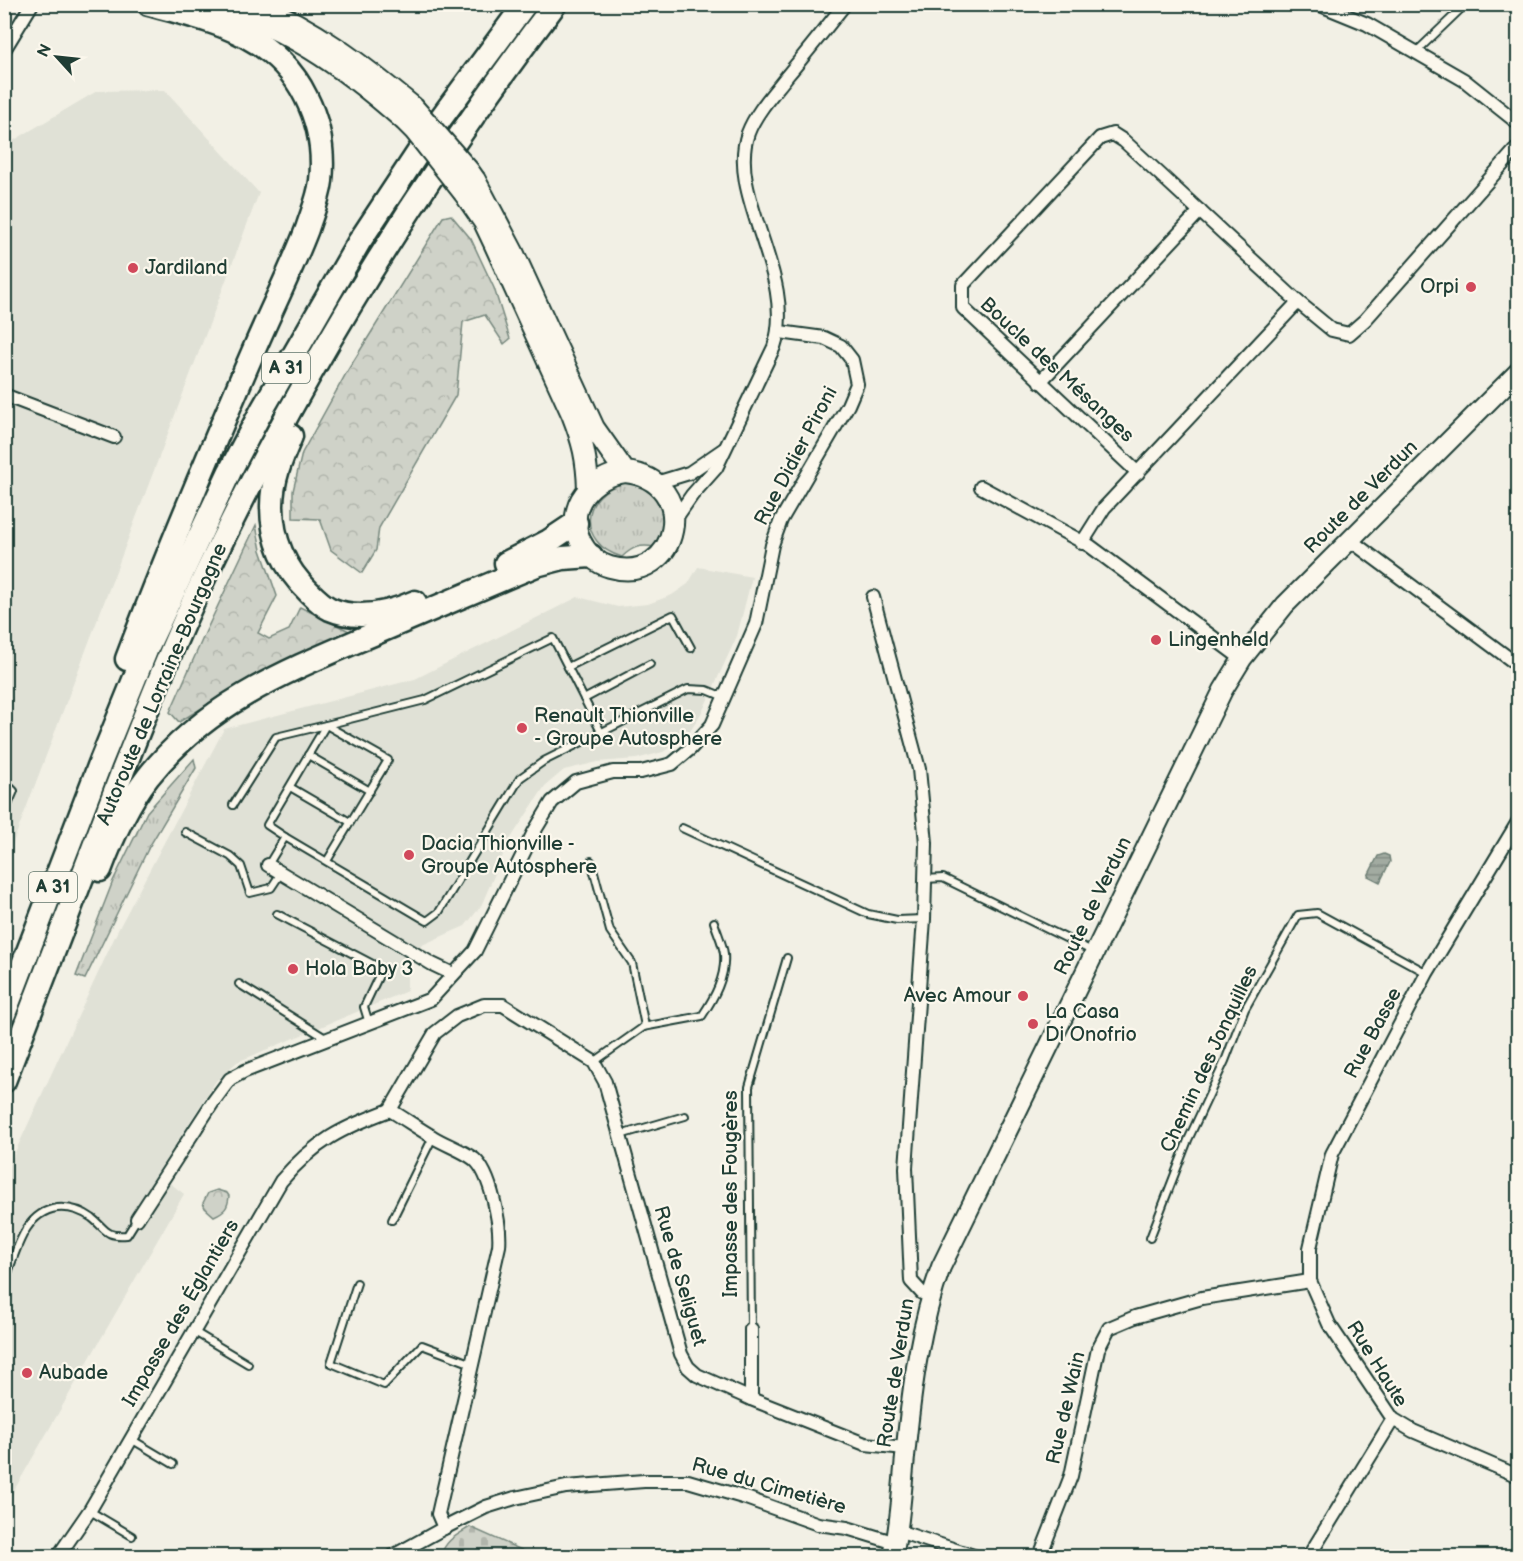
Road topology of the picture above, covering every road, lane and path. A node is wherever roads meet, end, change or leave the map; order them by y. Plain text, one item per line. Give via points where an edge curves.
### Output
1 (32, 4) edge
2 (149, 4) edge
3 (202, 4) edge
4 (254, 4) edge
5 (525, 4) edge
6 (555, 4) edge
7 (845, 4) edge
8 (1318, 4) edge
9 (1466, 4) edge
10 (4, 50) edge
11 (1415, 53) junction
12 (408, 113) junction
13 (1518, 123) edge
14 (1518, 147) edge
15 (469, 187) junction
16 (1200, 211) junction
17 (1298, 302) junction
18 (780, 332) junction
19 (320, 356) junction
20 (1518, 372) edge
21 (1040, 382) junction
22 (4, 394) edge
23 (114, 437) dead end
24 (725, 448) junction
25 (625, 472) junction
26 (1138, 472) junction
27 (656, 483) junction
28 (981, 487) dead end
29 (588, 489) junction
30 (674, 521) junction
31 (576, 523) junction
32 (1350, 540) junction
33 (1082, 543) junction
34 (591, 556) junction
35 (873, 597) dead end
36 (691, 648) dead end
37 (1242, 659) junction
38 (650, 664) dead end
39 (1518, 665) edge
40 (568, 667) junction
41 (724, 697) junction
42 (584, 699) junction
43 (326, 725) junction
44 (601, 732) junction
45 (308, 755) junction
46 (101, 760) junction
47 (4, 781) edge
48 (290, 787) junction
49 (369, 791) junction
50 (233, 805) dead end
51 (4, 814) edge
52 (350, 822) junction
53 (1518, 822) edge
54 (682, 828) dead end
55 (185, 832) dead end
56 (285, 837) junction
57 (327, 861) junction
58 (591, 861) dead end
59 (268, 865) joint
60 (281, 873) junction
61 (925, 879) junction
62 (277, 914) dead end
63 (924, 919) junction
64 (714, 922) dead end
65 (1095, 952) junction
66 (787, 958) dead end
67 (1427, 973) junction
68 (453, 974) junction
69 (239, 984) dead end
70 (4, 1014) edge
71 (27, 1023) junction
72 (369, 1023) junction
73 (643, 1028) junction
74 (327, 1039) junction
75 (594, 1062) junction
76 (4, 1081) edge
77 (390, 1110) junction
78 (685, 1116) dead end
79 (619, 1135) junction
80 (433, 1137) junction
81 (138, 1219) joint
82 (392, 1220) dead end
83 (1150, 1238) dead end
84 (1310, 1281) junction
85 (4, 1283) edge
86 (357, 1283) dead end
87 (931, 1296) junction
88 (751, 1329) joint
89 (192, 1331) junction
90 (248, 1364) dead end
91 (472, 1364) junction
92 (751, 1400) junction
93 (1394, 1419) junction
94 (131, 1438) junction
95 (905, 1448) junction
96 (173, 1464) dead end
97 (1518, 1476) edge
98 (90, 1510) junction
99 (444, 1528) junction
100 (132, 1536) dead end
101 (896, 1544) edge
102 (61, 1552) dead end
103 (393, 1557) edge
104 (974, 1557) edge
105 (1040, 1557) edge
106 (1309, 1557) edge

1 - 10 street
2 - 46 highway via 228,27 275,56 297,81 314,117 320,138 321,182 300,245 209,453 121,673 101,727
3 - 12 main road via 249,18 301,42
4 - 12 main road via 332,44
5 - 46 highway, Autoroute de Lorraine-Bourgogne / A 31 via 441,118 359,242 262,410 174,587
6 - 19 highway, Autoroute de Lorraine-Bourgogne / A 31 via 432,173
7 - 18 street via 766,103 749,131 744,149 750,196 772,269
8 - 11 street via 1367,24
9 - 11 lane
11 - 13 street via 1464,80
12 - 15 main road, bridge via 415,131
14 - 17 street, Boucle des Mésanges via 1349,334 1332,330
15 - 25 main road via 513,252 594,428
15 - 29 main road via 582,439
16 - 17 street, Boucle des Mésanges
16 - 21 street
16 - 21 street, Boucle des Mésanges via 1124,141 1113,134 1100,138 963,285 963,308
17 - 26 street
18 - 24 street
18 - 41 street, Rue Didier Pironi via 824,338 841,346 852,360 856,384 775,534 756,624
19 - 31 highway via 277,470 272,506 276,538 288,567 297,580 331,609 377,614 399,609 501,566
19 - 71 highway, Autoroute de Lorraine-Bourgogne / A 31 via 209,567 163,670
20 - 32 main road, Route de Verdun
21 - 26 street, Boucle des Mésanges
22 - 23 street
24 - 27 street via 689,473
24 - 30 street via 716,468
25 - 27 main road
25 - 29 main road via 611,474
26 - 33 street via 1104,508
27 - 30 main road via 669,500
28 - 33 street
29 - 31 main road via 581,499
30 - 34 main road via 672,537 664,551 637,569 604,566
31 - 34 main road
32 - 37 main road, Route de Verdun via 1285,605
32 - 39 street
33 - 37 street
34 - 71 highway via 536,565 306,663 250,691 201,723 165,758 137,794
35 - 61 street via 919,769
36 - 40 lane via 673,615
37 - 65 main road, Route de Verdun via 1223,690
38 - 42 lane
40 - 42 lane
40 - 43 lane via 553,638 425,700
41 - 44 lane via 707,690 688,689
41 - 68 street, Rue Didier Pironi via 712,725 672,764 641,772 613,772 576,782 552,802 475,951
42 - 44 lane
43 - 45 lane
43 - 49 lane via 388,760
43 - 50 lane via 276,737
44 - 57 lane via 520,778 439,912 427,921
45 - 48 lane
45 - 49 lane
46 - 70 highway, Autoroute de Lorraine-Bourgogne / A 31
47 - 51 lane via 14,791
48 - 52 lane
48 - 56 lane via 267,825
49 - 52 lane
52 - 57 lane
53 - 67 street, Rue Basse
54 - 63 lane via 868,914 897,920
55 - 60 lane via 241,866 249,893 271,888
56 - 57 lane
56 - 59 lane
58 - 73 lane via 610,932 632,963
59 - 60 street
60 - 68 street
61 - 63 street
61 - 65 lane via 943,878
62 - 72 lane via 382,969 364,1007
63 - 87 street via 906,1168 911,1281
64 - 73 lane via 724,953 715,997 702,1016
65 - 87 main road, Route de Verdun via 941,1267
66 - 88 lane, Impasse des Fougères via 750,1086
67 - 83 lane, Chemin des Jonquilles via 1317,913 1298,915 1245,1009
67 - 84 street, Rue Basse via 1332,1154 1311,1248
68 - 72 street, Rue Didier Pironi via 430,999
69 - 74 lane
71 - 76 highway, Autoroute de Lorraine-Bourgogne / A 31
72 - 74 street, Rue Didier Pironi
73 - 75 lane
74 - 81 street, Rue Didier Pironi via 230,1079
75 - 77 street via 503,1005 484,1005 457,1016 435,1033
75 - 79 street, Rue de Seliguet via 606,1082
77 - 80 street
77 - 89 street, Impasse des Églantiers via 327,1138 298,1161 281,1181
78 - 79 lane
79 - 92 street, Rue de Seliguet via 681,1354 697,1375
80 - 82 lane
80 - 91 street via 474,1159 481,1167 498,1219 499,1246
81 - 85 lane via 127,1234 115,1236 69,1207 39,1214 24,1232
84 - 93 street, Rue Haute via 1329,1324
84 - 105 street, Rue de Wain via 1202,1298 1109,1328 1098,1349 1071,1476
86 - 91 lane via 331,1363 384,1385 422,1345
87 - 95 main road, Route de Verdun
88 - 92 street, Impasse des Fougères
89 - 90 lane
89 - 94 street, Impasse des Églantiers
91 - 99 street via 438,1514
92 - 95 street, Rue de Seliguet via 865,1444
93 - 97 street
93 - 106 street, Rue Haute
94 - 96 lane
94 - 98 street, Impasse des Églantiers
95 - 101 main road, Route de Verdun
98 - 100 lane
98 - 102 street, Impasse des Églantiers
99 - 101 street, Rue du Cimetière via 496,1504 566,1487 688,1481 818,1524 847,1528
99 - 103 street, Rue du Cimetière
101 - 104 street, Rue du Cimetière

